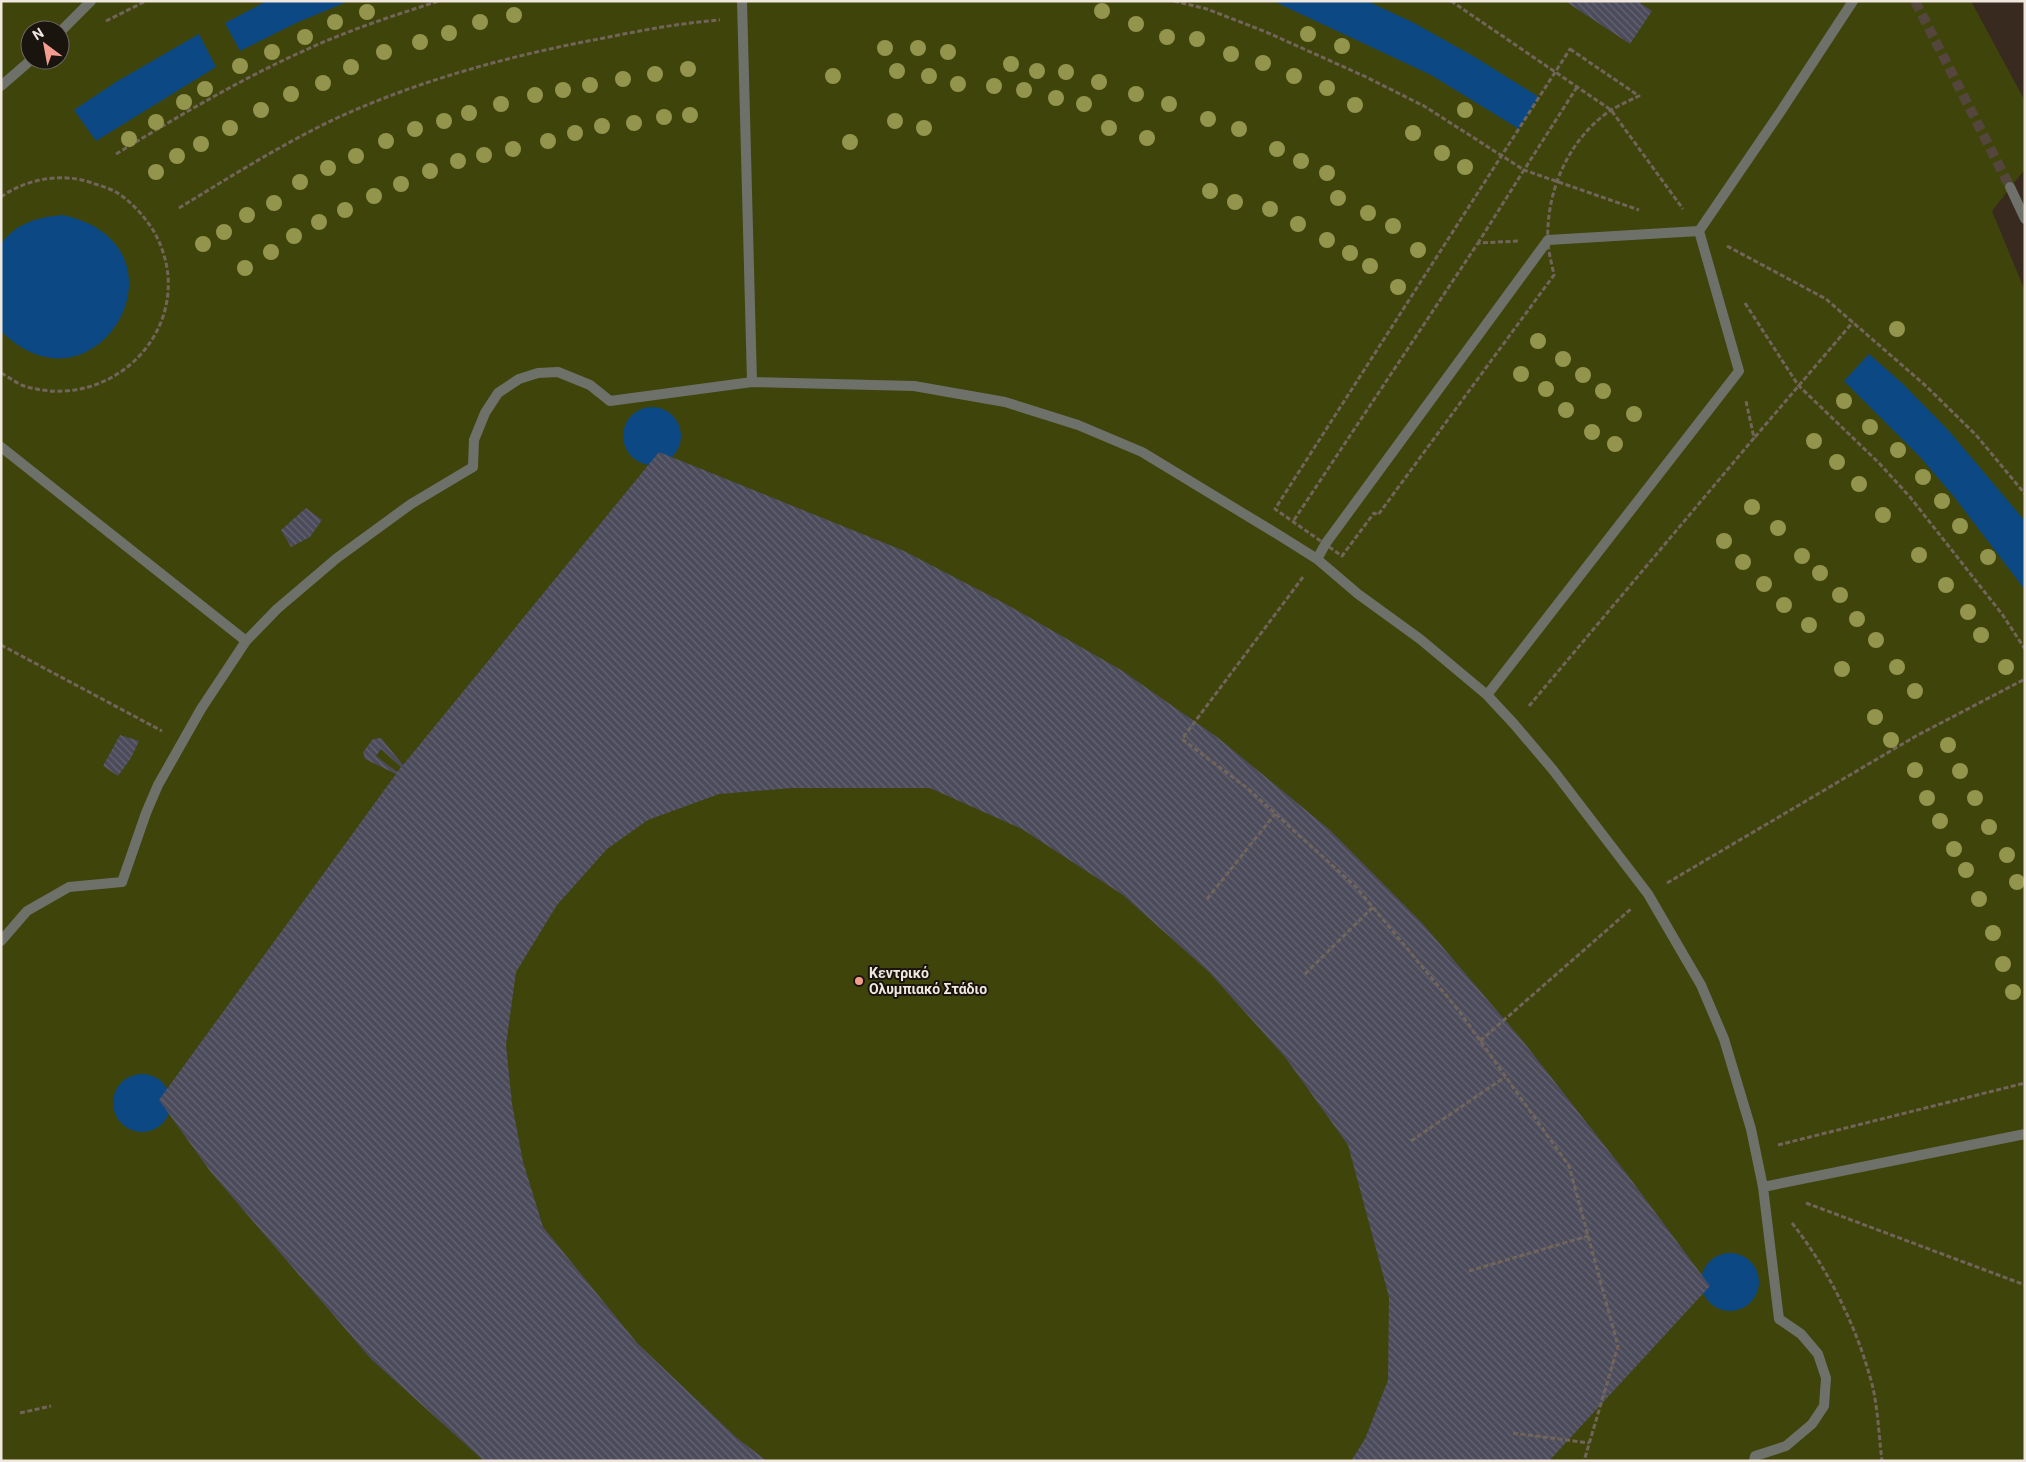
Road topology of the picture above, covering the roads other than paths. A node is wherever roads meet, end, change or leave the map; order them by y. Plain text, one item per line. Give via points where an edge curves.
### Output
1 (91, 1) edge
2 (742, 1) edge
3 (1853, 1) edge
4 (70, 22) edge
5 (20, 70) edge
6 (1, 86) edge
7 (2010, 187) tunnel mouth
8 (2025, 220) edge
9 (1699, 231) junction
10 (752, 382) junction
11 (1, 447) edge
12 (1317, 559) junction
13 (246, 641) junction
14 (1487, 695) junction
15 (1, 941) edge
16 (2025, 1134) edge
17 (1763, 1187) junction
18 (1754, 1461) edge

1 - 4 street
2 - 10 street
3 - 9 street
5 - 6 street
7 - 8 street
9 - 12 street via 1544,240
9 - 14 street via 1739,371
10 - 12 street via 914,386 1005,402 1078,425 1142,452
10 - 13 street via 610,400 590,385 558,372 538,373 519,380 498,392 485,413 474,440 473,468 411,504 337,558 277,609
11 - 13 street
12 - 14 street
13 - 15 street via 182,742 150,804 122,882 69,887 27,911
14 - 17 street via 1553,770 1648,894 1680,947 1701,985 1724,1039 1751,1129
16 - 17 street
17 - 18 street via 1779,1319 1801,1334 1818,1354 1826,1378 1824,1406 1812,1424 1786,1446 1755,1456

